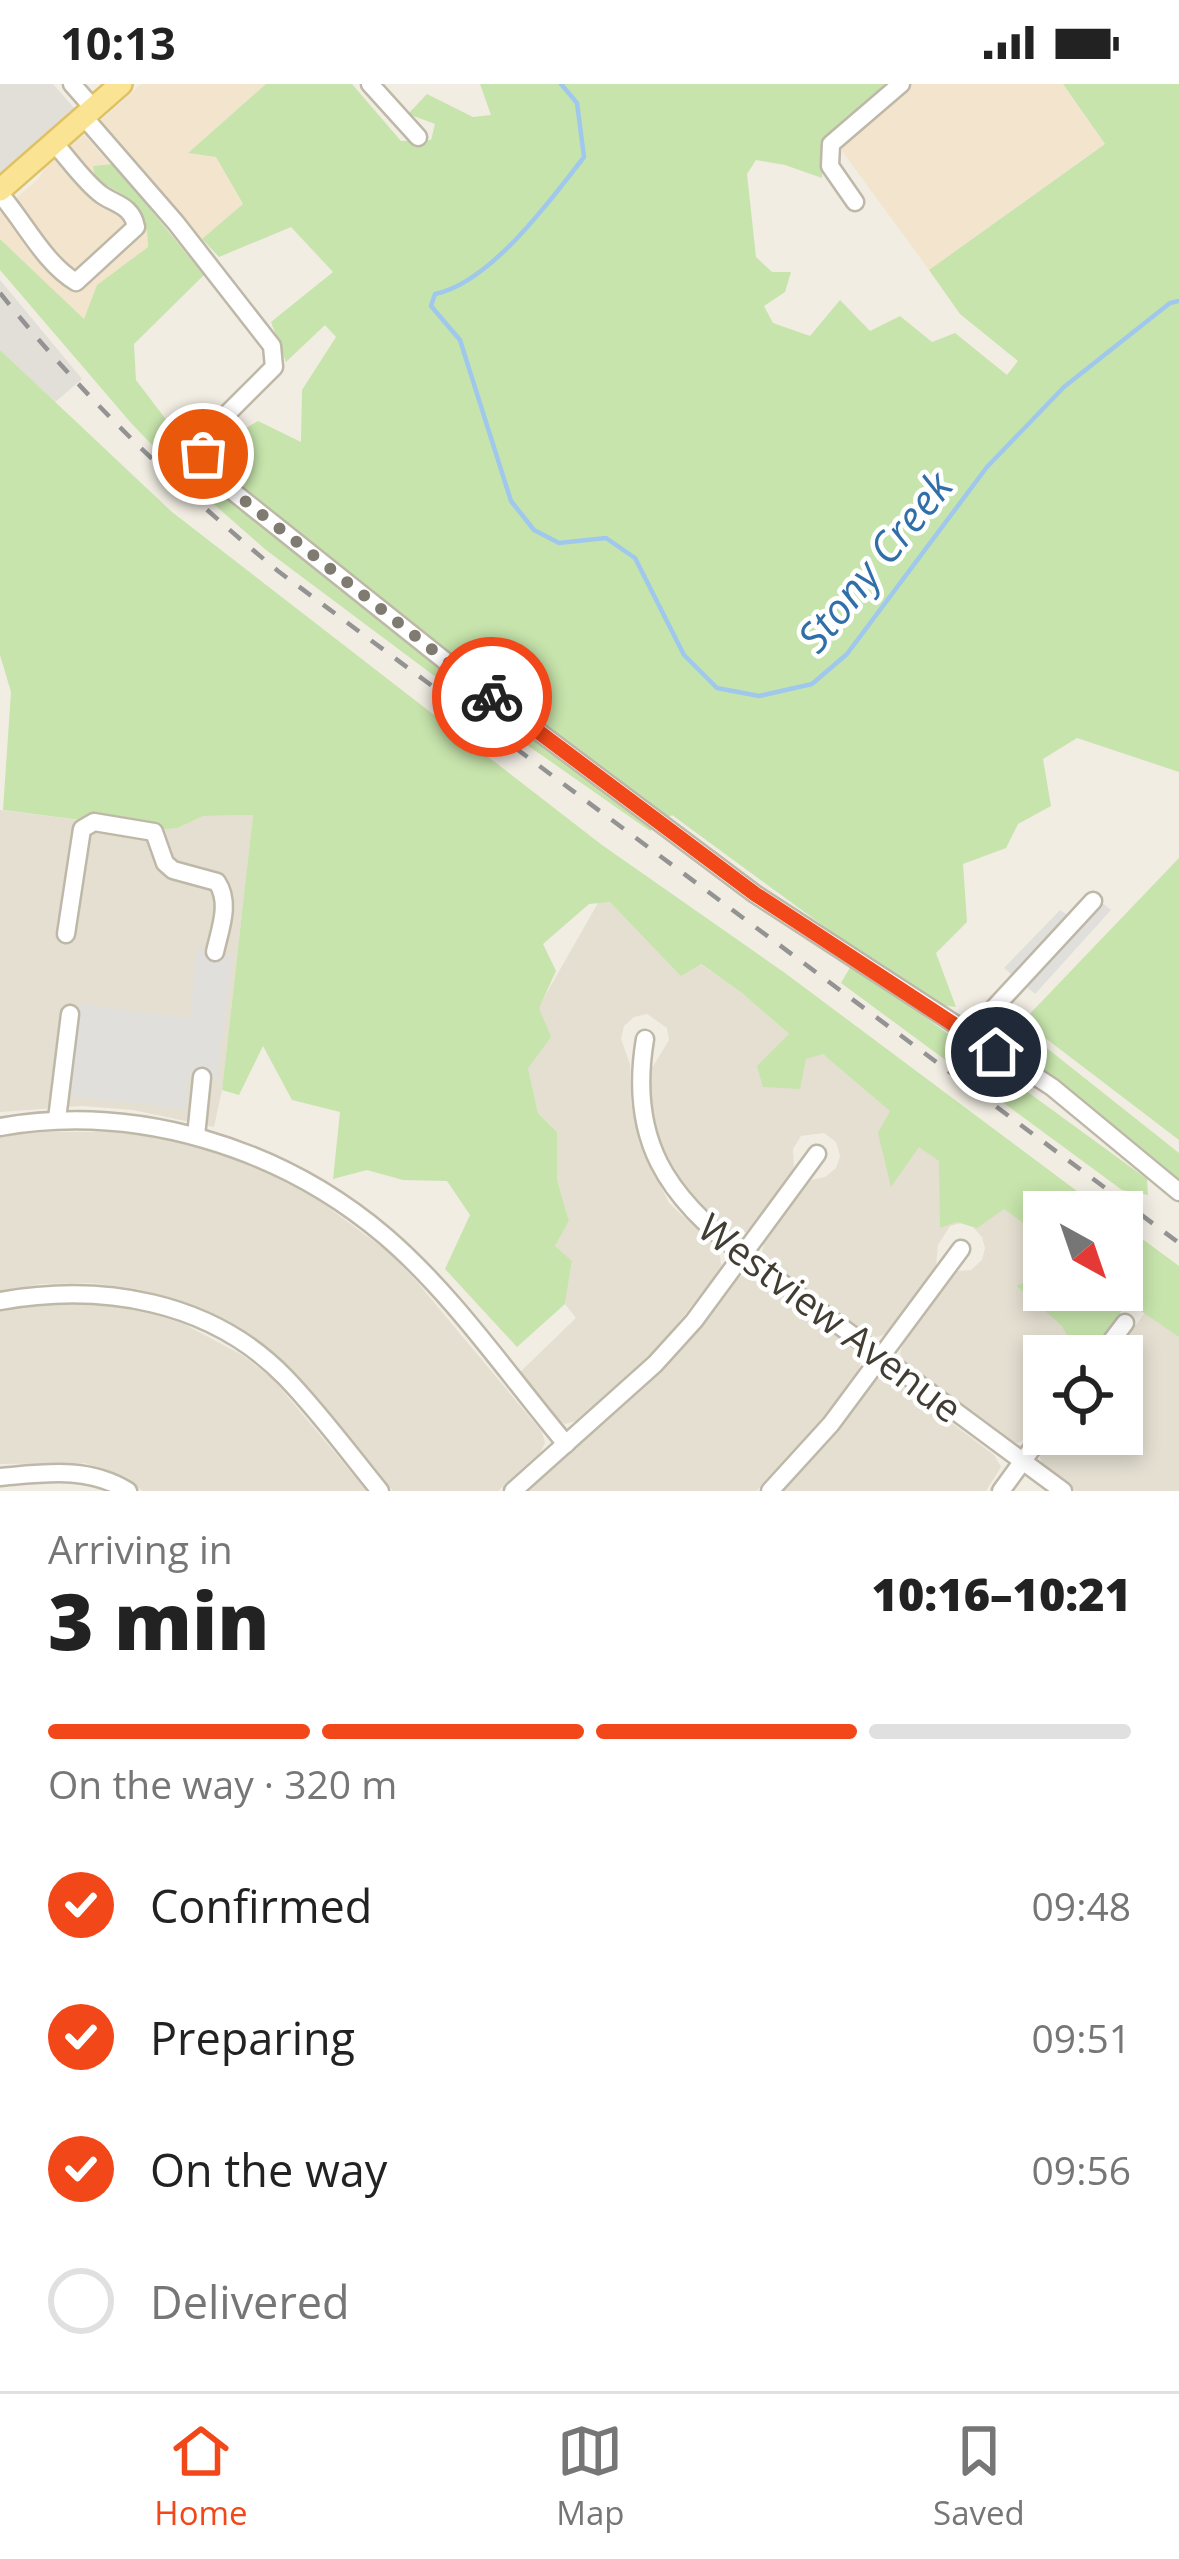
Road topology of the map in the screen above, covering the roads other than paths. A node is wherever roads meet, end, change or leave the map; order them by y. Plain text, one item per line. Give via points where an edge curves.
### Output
1 (73, 84) edge
2 (121, 84) edge
3 (370, 84) edge
4 (901, 84) edge
5 (89, 113) junction
6 (418, 137) dead end
7 (54, 143) junction
8 (0, 192) edge
9 (855, 202) dead end
10 (1093, 901) dead end
11 (65, 934) dead end
12 (215, 952) dead end
13 (70, 1014) dead end
14 (969, 1035) junction
15 (645, 1040) dead end
16 (202, 1077) dead end
17 (57, 1119) junction
18 (0, 1126) edge
19 (196, 1136) junction
20 (817, 1154) dead end
21 (1179, 1192) edge
22 (961, 1249) dead end
23 (744, 1256) junction
24 (0, 1301) edge
25 (1125, 1323) dead end
26 (1116, 1335) edge
27 (882, 1358) junction
28 (566, 1444) junction
29 (1027, 1455) edge
30 (1022, 1461) junction
31 (0, 1477) edge
32 (128, 1491) edge
33 (380, 1491) edge
34 (513, 1491) edge
35 (770, 1491) edge
36 (1001, 1491) edge
37 (1063, 1491) edge

1 - 5 street
2 - 5 main road
3 - 6 street
4 - 9 street via 831,144 830,166
5 - 7 main road
5 - 14 street via 272,346 274,367 207,437 203,454 221,482 755,894
7 - 8 main road
7 - 8 street via 136,227 79,280 31,237
10 - 14 street
11 - 12 street via 82,829 94,822 154,832 173,870 217,882 224,913
13 - 17 street
14 - 21 street via 1052,1087
15 - 23 street, Westview Avenue via 641,1102 652,1150 679,1199
16 - 19 street
17 - 18 street
17 - 19 street via 135,1122
19 - 28 street via 323,1192 386,1236
20 - 23 street
22 - 27 street
23 - 27 street, Westview Avenue
23 - 28 street via 655,1364
24 - 33 street via 44,1293 126,1297 210,1324 284,1376
25 - 26 street
27 - 30 street, Westview Avenue
27 - 35 street
28 - 34 street
29 - 30 street
30 - 36 street
30 - 37 street, Westview Avenue
31 - 32 street via 67,1472

